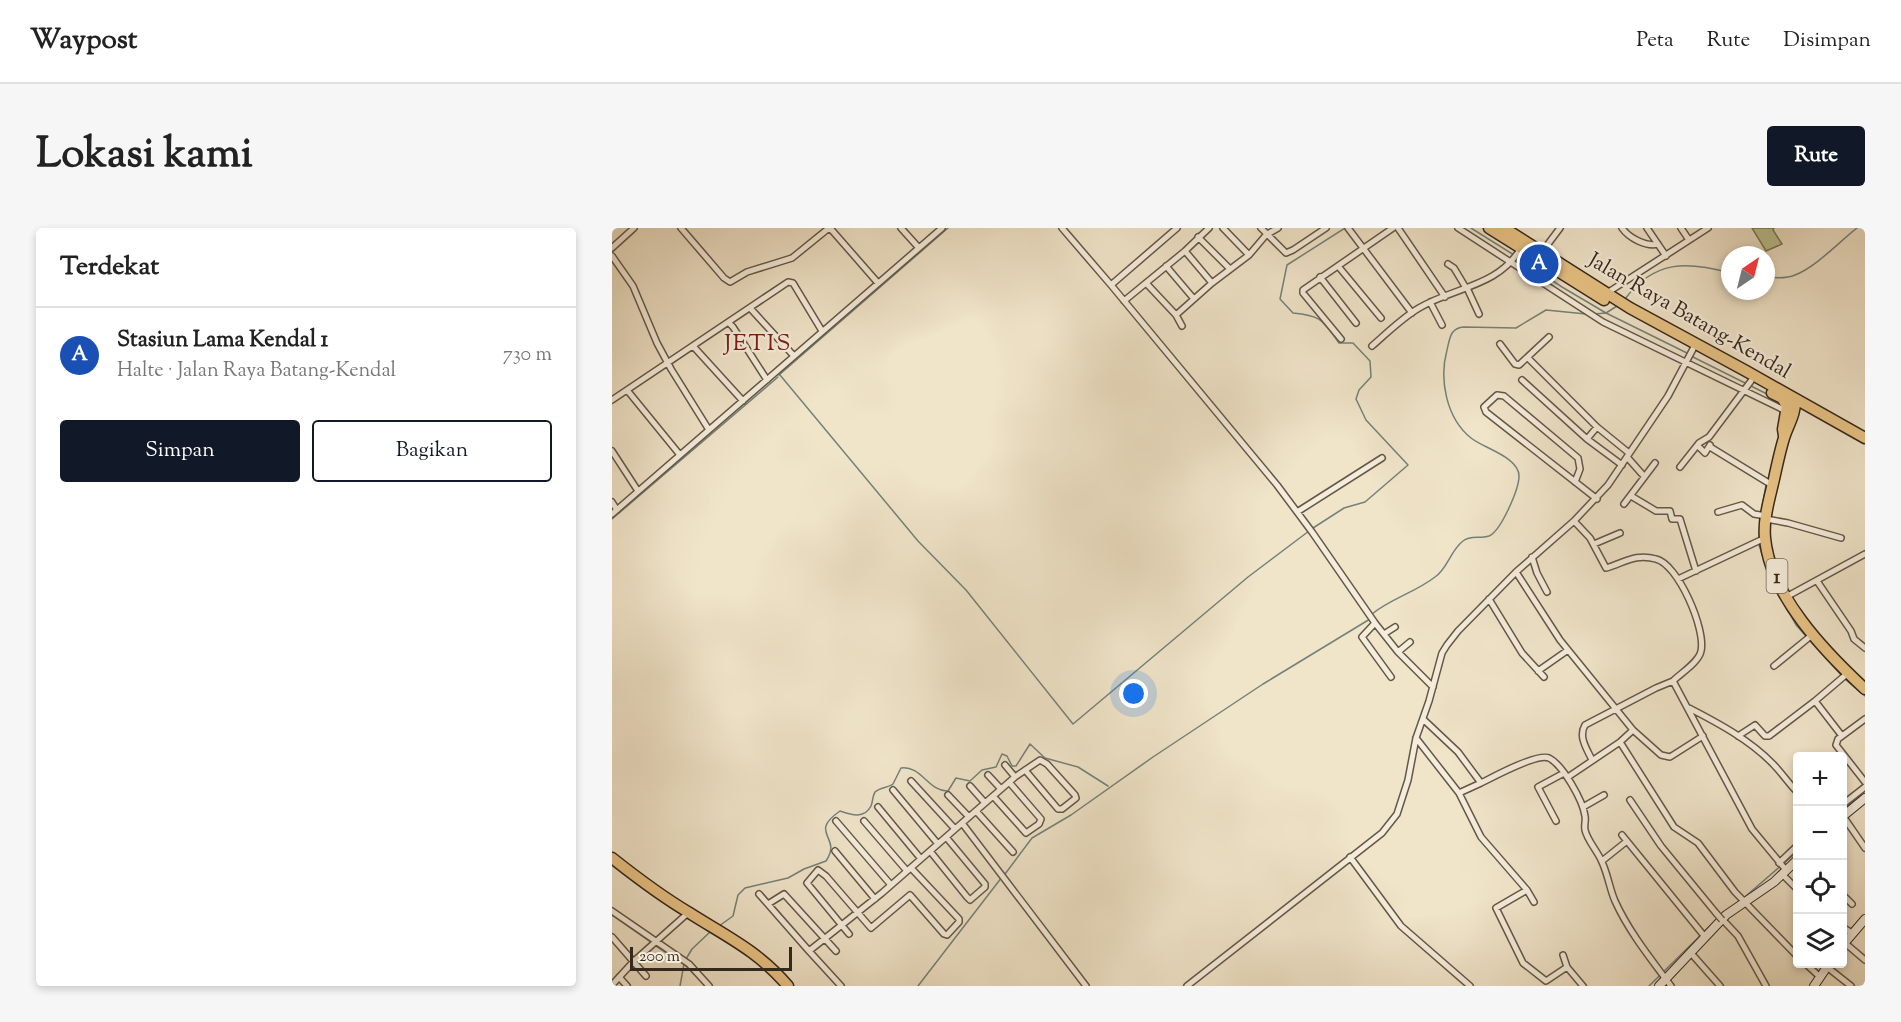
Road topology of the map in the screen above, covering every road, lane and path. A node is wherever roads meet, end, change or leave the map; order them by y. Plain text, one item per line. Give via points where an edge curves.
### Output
1 (634, 228) edge
2 (681, 228) edge
3 (829, 228) edge
4 (901, 228) edge
5 (942, 228) edge
6 (1062, 228) edge
7 (1177, 228) edge
8 (1209, 228) edge
9 (1223, 228) edge
10 (1261, 228) edge
11 (1278, 228) edge
12 (1326, 228) edge
13 (1348, 228) edge
14 (1393, 228) edge
15 (1398, 228) edge
16 (1458, 228) edge
17 (1489, 228) edge
18 (1504, 228) edge
19 (1560, 228) edge
20 (1622, 228) edge
21 (1647, 228) edge
22 (1681, 228) edge
23 (1708, 228) edge
24 (935, 230) edge
25 (1266, 235) junction
26 (1198, 237) junction
27 (1689, 240) junction
28 (1659, 244) junction
29 (612, 248) edge
30 (919, 248) junction
31 (1363, 249) junction
32 (1520, 250) junction
33 (1185, 251) junction
34 (1542, 252) junction
35 (1249, 255) junction
36 (612, 256) edge
37 (1666, 256) junction
38 (1512, 262) junction
39 (1448, 264) dead end
40 (1166, 266) junction
41 (1338, 266) junction
42 (1230, 269) junction
43 (1320, 278) junction
44 (878, 283) junction
45 (1146, 283) junction
46 (1212, 283) junction
47 (1111, 285) junction
48 (1466, 288) junction
49 (1445, 297) junction
50 (1608, 297) junction
51 (1194, 299) junction
52 (1124, 301) junction
53 (1430, 302) junction
54 (750, 308) junction
55 (1627, 310) junction
56 (1412, 312) junction
57 (1479, 314) dead end
58 (1176, 315) junction
59 (1381, 318) dead end
60 (1356, 323) dead end
61 (729, 324) junction
62 (1442, 325) dead end
63 (1182, 326) dead end
64 (822, 331) junction
65 (1549, 337) dead end
66 (1341, 339) dead end
67 (1500, 344) dead end
68 (693, 346) junction
69 (1372, 346) dead end
70 (794, 356) junction
71 (1690, 356) junction
72 (1528, 358) junction
73 (667, 362) junction
74 (767, 380) junction
75 (1522, 380) dead end
76 (1748, 386) junction
77 (627, 390) junction
78 (612, 399) edge
79 (1795, 399) junction
80 (742, 401) junction
81 (1786, 412) junction
82 (1597, 427) junction
83 (709, 430) junction
84 (1784, 436) junction
85 (1709, 437) junction
86 (1865, 438) edge
87 (1587, 439) junction
88 (1698, 446) junction
89 (1710, 447) junction
90 (612, 451) edge
91 (680, 455) junction
92 (1628, 455) junction
93 (1382, 458) dead end
94 (1655, 463) dead end
95 (1622, 465) junction
96 (1680, 466) dead end
97 (1642, 474) dead end
98 (1575, 482) junction
99 (1768, 483) junction
100 (638, 491) junction
101 (1631, 496) junction
102 (1597, 499) junction
103 (612, 502) edge
104 (1624, 504) dead end
105 (614, 512) edge
106 (1297, 512) junction
107 (1718, 512) dead end
108 (1765, 517) junction
109 (1574, 521) junction
110 (1620, 533) dead end
111 (1841, 538) dead end
112 (1761, 541) junction
113 (1594, 544) junction
114 (1865, 555) edge
115 (1532, 557) junction
116 (1696, 571) junction
117 (1516, 572) junction
118 (1678, 579) junction
119 (1817, 581) junction
120 (1546, 592) dead end
121 (1786, 597) junction
122 (1489, 599) junction
123 (1372, 619) junction
124 (1395, 627) dead end
125 (1384, 634) junction
126 (1809, 637) junction
127 (1410, 642) dead end
128 (1865, 648) edge
129 (1568, 650) junction
130 (1398, 652) junction
131 (1774, 666) dead end
132 (1538, 671) junction
133 (1845, 676) junction
134 (1391, 677) dead end
135 (1544, 677) dead end
136 (1673, 681) junction
137 (1432, 687) junction
138 (1865, 689) edge
139 (1815, 701) junction
140 (1688, 707) junction
141 (1617, 709) junction
142 (1423, 718) junction
143 (1865, 718) edge
144 (1634, 730) junction
145 (1703, 736) junction
146 (1738, 736) junction
147 (1842, 736) junction
148 (1416, 738) junction
149 (1620, 742) junction
150 (1592, 760) junction
151 (1005, 765) dead end
152 (1025, 770) junction
153 (988, 775) dead end
154 (1566, 775) junction
155 (1015, 777) junction
156 (911, 781) dead end
157 (1009, 782) junction
158 (1865, 782) edge
159 (1481, 783) junction
160 (970, 786) dead end
161 (1865, 787) edge
162 (1793, 788) edge
163 (1001, 789) junction
164 (893, 790) dead end
165 (1459, 793) junction
166 (948, 795) dead end
167 (1604, 795) dead end
168 (993, 796) junction
169 (1865, 798) edge
170 (1630, 800) dead end
171 (1847, 801) edge
172 (985, 803) junction
173 (878, 807) dead end
174 (1582, 807) junction
175 (976, 810) junction
176 (1847, 813) edge
177 (969, 818) junction
178 (836, 821) dead end
179 (864, 821) dead end
180 (1556, 821) dead end
181 (1847, 822) edge
182 (962, 823) junction
183 (955, 830) junction
184 (1622, 835) dead end
185 (946, 837) junction
186 (1627, 841) junction
187 (938, 844) junction
188 (1865, 848) edge
189 (835, 851) dead end
190 (930, 851) junction
191 (1793, 851) edge
192 (1013, 852) dead end
193 (1350, 857) junction
194 (612, 858) edge
195 (921, 859) junction
196 (1795, 860) edge
197 (1602, 861) junction
198 (1782, 868) junction
199 (909, 869) junction
200 (1793, 884) edge
201 (891, 885) junction
202 (1527, 890) junction
203 (759, 894) dead end
204 (875, 899) junction
205 (1847, 899) edge
206 (1744, 901) junction
207 (1534, 902) dead end
208 (768, 904) junction
209 (1852, 904) dead end
210 (612, 911) edge
211 (688, 912) junction
212 (858, 913) junction
213 (1720, 917) junction
214 (1865, 919) edge
215 (842, 925) junction
216 (1847, 929) edge
217 (849, 934) dead end
218 (1704, 936) junction
219 (612, 937) edge
220 (825, 939) junction
221 (653, 944) junction
222 (1847, 946) edge
223 (809, 951) junction
224 (836, 951) dead end
225 (1690, 952) junction
226 (1793, 953) edge
227 (1563, 955) dead end
228 (1865, 960) edge
229 (634, 962) junction
230 (1567, 967) junction
231 (1811, 968) edge
232 (1826, 968) edge
233 (1831, 968) edge
234 (646, 976) dead end
235 (1820, 976) junction
236 (622, 981) edge
237 (1667, 981) edge
238 (612, 985) edge
239 (709, 986) edge
240 (788, 986) edge
241 (841, 986) edge
242 (1086, 986) edge
243 (1187, 986) edge
244 (1470, 986) edge
245 (1583, 986) edge
246 (1659, 986) edge
247 (1720, 986) edge
248 (1766, 986) edge
249 (1814, 986) edge
250 (1851, 986) edge

1 - 29 street
2 - 3 street via 730,282 747,272 792,258
3 - 44 street
4 - 30 street
5 - 24 street
6 - 47 street
7 - 47 street
8 - 26 street
9 - 35 street
10 - 25 street
11 - 25 street
12 - 25 street via 1286,253
13 - 31 street
14 - 31 street
15 - 49 street
16 - 38 street
17 - 32 highway, Jalan Raya Batang-Kendal / 1
18 - 34 highway, Jalan Raya Batang-Kendal / 1
19 - 34 street
20 - 28 street via 1633,238
21 - 28 street
22 - 27 street
23 - 27 street
24 - 30 street
25 - 35 street
26 - 33 street
26 - 42 street
27 - 37 street
28 - 37 street
30 - 44 street
31 - 41 street
31 - 56 street
32 - 38 street
32 - 50 highway, Jalan Raya Batang-Kendal / 1
33 - 40 street
33 - 46 street
34 - 50 highway, Jalan Raya Batang-Kendal / 1
35 - 42 street
36 - 73 street via 633,286
37 - 50 street
38 - 48 street
38 - 71 street via 1594,317
39 - 48 street
40 - 45 street
40 - 51 street
41 - 43 street
41 - 59 street
42 - 46 street
43 - 60 street
43 - 66 street via 1303,293
44 - 64 street
45 - 52 street
45 - 58 street
46 - 51 street
47 - 52 street
48 - 49 street
48 - 57 street
49 - 53 street
50 - 55 highway, Jalan Raya Batang-Kendal / 1
51 - 58 street
52 - 106 street
53 - 56 street
53 - 62 street
54 - 61 street
54 - 64 street via 792,282
54 - 70 street
55 - 71 highway, Jalan Raya Batang-Kendal / 1
55 - 79 highway, Jalan Raya Batang-Kendal / 1
56 - 69 street
58 - 63 street
61 - 68 street
61 - 74 street
64 - 70 street
65 - 72 street
67 - 72 street via 1517,365
68 - 73 street
68 - 80 street
70 - 74 street
71 - 76 highway, Jalan Raya Batang-Kendal / 1
71 - 92 street
72 - 82 street
73 - 77 street
73 - 83 street
74 - 80 street
75 - 87 street
76 - 81 street
76 - 81 highway, Jalan Raya Batang-Kendal / 1 via 1782,398
76 - 85 street
77 - 78 street
77 - 91 street
79 - 84 highway, 1
79 - 86 highway, 1
80 - 83 street
81 - 84 highway, 1
82 - 87 street
82 - 92 street
83 - 91 street
84 - 99 highway, 1
85 - 88 street
85 - 89 street
87 - 95 street
88 - 89 street via 1705,453
88 - 96 street
89 - 99 street
90 - 100 street
91 - 100 street
92 - 95 street
92 - 97 street
93 - 106 street
94 - 101 street
95 - 102 street
98 - 98 street via 1486,412 1484,407 1499,394 1512,403 1578,458 1580,469
98 - 102 street
99 - 108 highway, 1
100 - 105 street
101 - 104 street
101 - 116 street via 1656,511 1670,511 1672,519 1680,519
102 - 109 street
103 - 105 street
106 - 123 street
107 - 108 street via 1742,505
108 - 111 street
108 - 112 highway, 1
109 - 113 street
109 - 115 street
110 - 113 street
112 - 116 street
112 - 121 highway, 1
113 - 118 street via 1606,568 1629,558 1656,559 1664,562
114 - 119 street
115 - 117 street
115 - 120 street
116 - 118 street
117 - 122 street
117 - 129 street
118 - 136 street via 1699,626 1702,644 1701,653
119 - 121 street
119 - 128 street via 1854,639
121 - 126 highway, 1
122 - 132 street via 1522,653
122 - 137 street via 1447,645
123 - 125 street
123 - 134 street via 1362,637
124 - 125 street
125 - 130 street
126 - 131 street
126 - 133 highway, 1
127 - 130 street
129 - 132 street
129 - 141 street
130 - 137 street
132 - 135 street
133 - 138 highway, 1
133 - 139 street
136 - 140 street
136 - 141 street
137 - 142 street
139 - 146 street via 1769,736 1755,725
139 - 147 street
140 - 145 street
140 - 146 street
141 - 144 street
141 - 150 street via 1583,729 1582,739
142 - 148 street
142 - 159 street
143 - 147 street
144 - 145 street via 1667,757
144 - 149 street
145 - 198 street via 1752,829
146 - 162 street via 1772,763
147 - 158 street via 1837,747
148 - 165 street
148 - 193 street via 1397,814 1382,833
149 - 150 street
149 - 206 street via 1674,827 1698,843
150 - 154 street
151 - 155 street
152 - 152 street via 1040,760 1076,798 1058,809
152 - 155 street
153 - 163 street
154 - 159 street via 1551,759 1543,758
154 - 174 street
154 - 180 street via 1538,786
155 - 157 street
156 - 183 street
157 - 163 street
157 - 168 street via 1041,819 1039,824 1026,833
159 - 165 street
160 - 172 street
161 - 171 street
163 - 168 street
164 - 187 street
165 - 202 street via 1481,837
166 - 177 street
167 - 174 street
168 - 172 street
169 - 176 street
170 - 213 street via 1661,846
172 - 175 street
173 - 195 street
174 - 197 street via 1585,831
175 - 177 street
175 - 192 street
177 - 182 street
178 - 201 street
179 - 199 street
181 - 188 street
182 - 183 street
182 - 242 street
183 - 185 street
184 - 186 street
185 - 187 street
185 - 190 street via 985,884 973,898 967,897
186 - 197 street
186 - 218 street
187 - 190 street
189 - 204 street
190 - 195 street
191 - 198 street
193 - 243 street
193 - 244 street via 1401,926
194 - 211 highway
195 - 199 street
196 - 198 street
197 - 237 street via 1625,921
198 - 200 street
198 - 206 street
199 - 201 street
199 - 212 street via 959,919 947,935 910,895 871,928
201 - 204 street
202 - 207 street
202 - 230 street via 1496,908 1521,959 1546,981
203 - 208 street
204 - 212 street
205 - 209 street
206 - 213 street
206 - 226 street
208 - 220 street via 784,894
208 - 223 street
210 - 221 street
211 - 221 street
211 - 240 highway via 768,964
212 - 215 street
212 - 215 street via 818,870 807,883
213 - 218 street
213 - 248 street via 1738,936
214 - 216 street
215 - 217 street
215 - 220 street
218 - 225 street
219 - 229 street
220 - 223 street
220 - 224 street
221 - 229 street
221 - 239 street via 693,966
222 - 228 street
223 - 241 street
225 - 237 street
225 - 247 street
227 - 230 street
229 - 234 street
229 - 236 street
230 - 245 street
231 - 235 street
232 - 235 street
233 - 250 street
235 - 249 street
236 - 238 street
237 - 246 street

